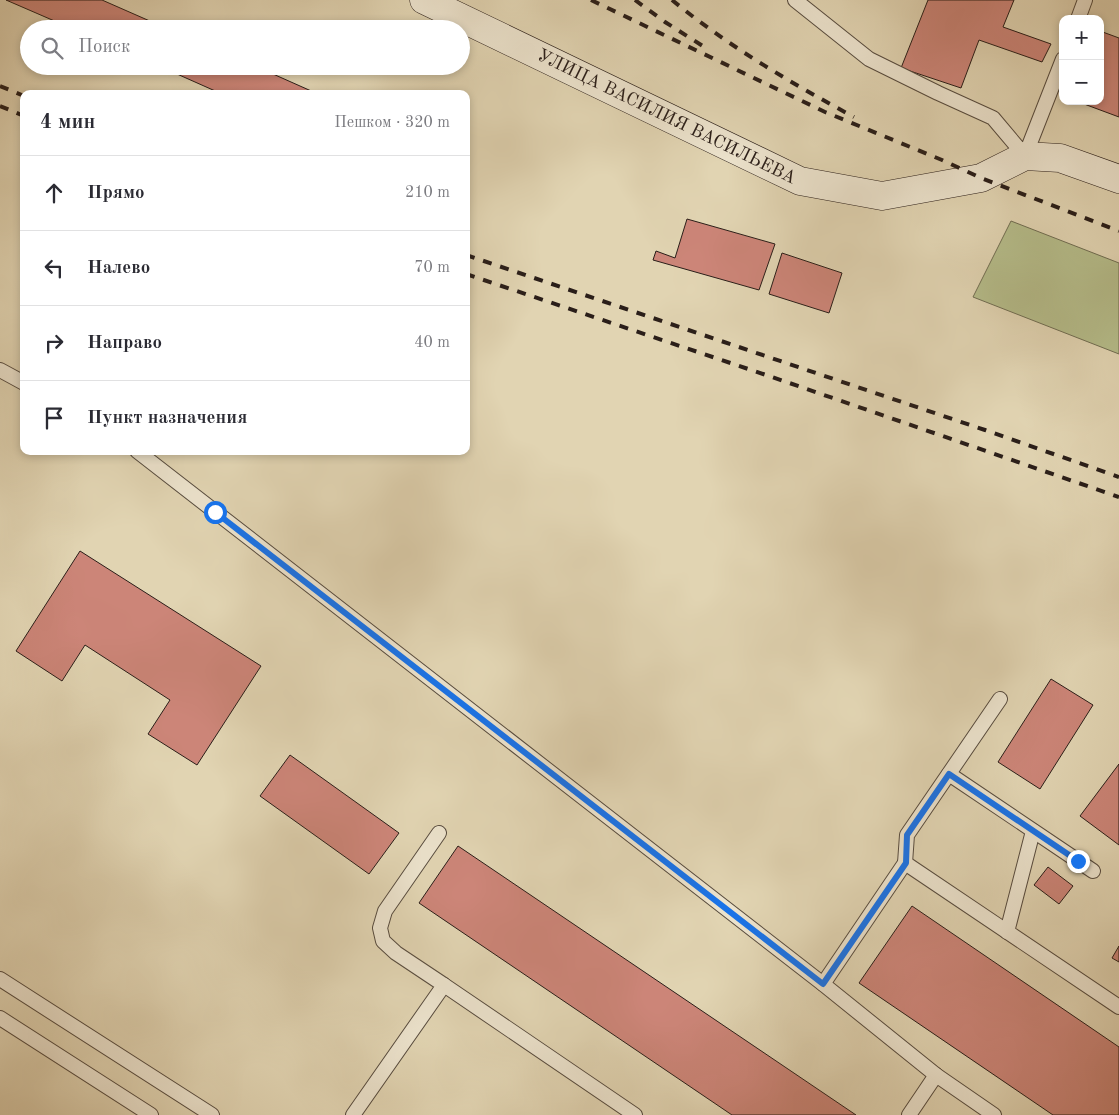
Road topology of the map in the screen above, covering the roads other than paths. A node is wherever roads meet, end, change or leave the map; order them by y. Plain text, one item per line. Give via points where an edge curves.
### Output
1 (424, 0) edge
2 (795, 0) edge
3 (1085, 0) edge
4 (1079, 15) edge
5 (466, 20) edge
6 (470, 22) edge
7 (1062, 60) edge
8 (1025, 156) junction
9 (1119, 179) edge
10 (0, 370) edge
11 (20, 381) edge
12 (142, 455) edge
13 (1000, 699) dead end
14 (949, 774) junction
15 (1033, 831) junction
16 (439, 833) dead end
17 (906, 863) junction
18 (1093, 871) dead end
19 (1007, 932) junction
20 (0, 979) edge
21 (823, 984) junction
22 (444, 985) junction
23 (1119, 1007) edge
24 (0, 1018) edge
25 (936, 1075) junction
26 (151, 1115) edge
27 (212, 1115) edge
28 (353, 1115) edge
29 (635, 1115) edge
30 (909, 1115) edge
31 (994, 1115) edge

1 - 5 main road, УЛИЦА ВАСИЛИЯ ВАСИЛЬЕВА
2 - 8 lane via 869,59 993,118
3 - 4 lane
6 - 8 main road, УЛИЦА ВАСИЛИЯ ВАСИЛЬЕВА via 800,181 882,196 980,178
7 - 8 lane
8 - 9 main road, УЛИЦА ВАСИЛИЯ ВАСИЛЬЕВА via 1060,158
10 - 11 lane
12 - 21 lane
13 - 14 lane
14 - 15 lane
14 - 17 lane via 907,835
15 - 18 lane
15 - 19 lane
16 - 22 lane via 385,911 380,928 383,942
17 - 19 lane
17 - 21 lane
19 - 23 lane
20 - 27 lane
21 - 25 lane
22 - 28 lane
22 - 29 lane
24 - 26 lane
25 - 30 lane
25 - 31 lane

